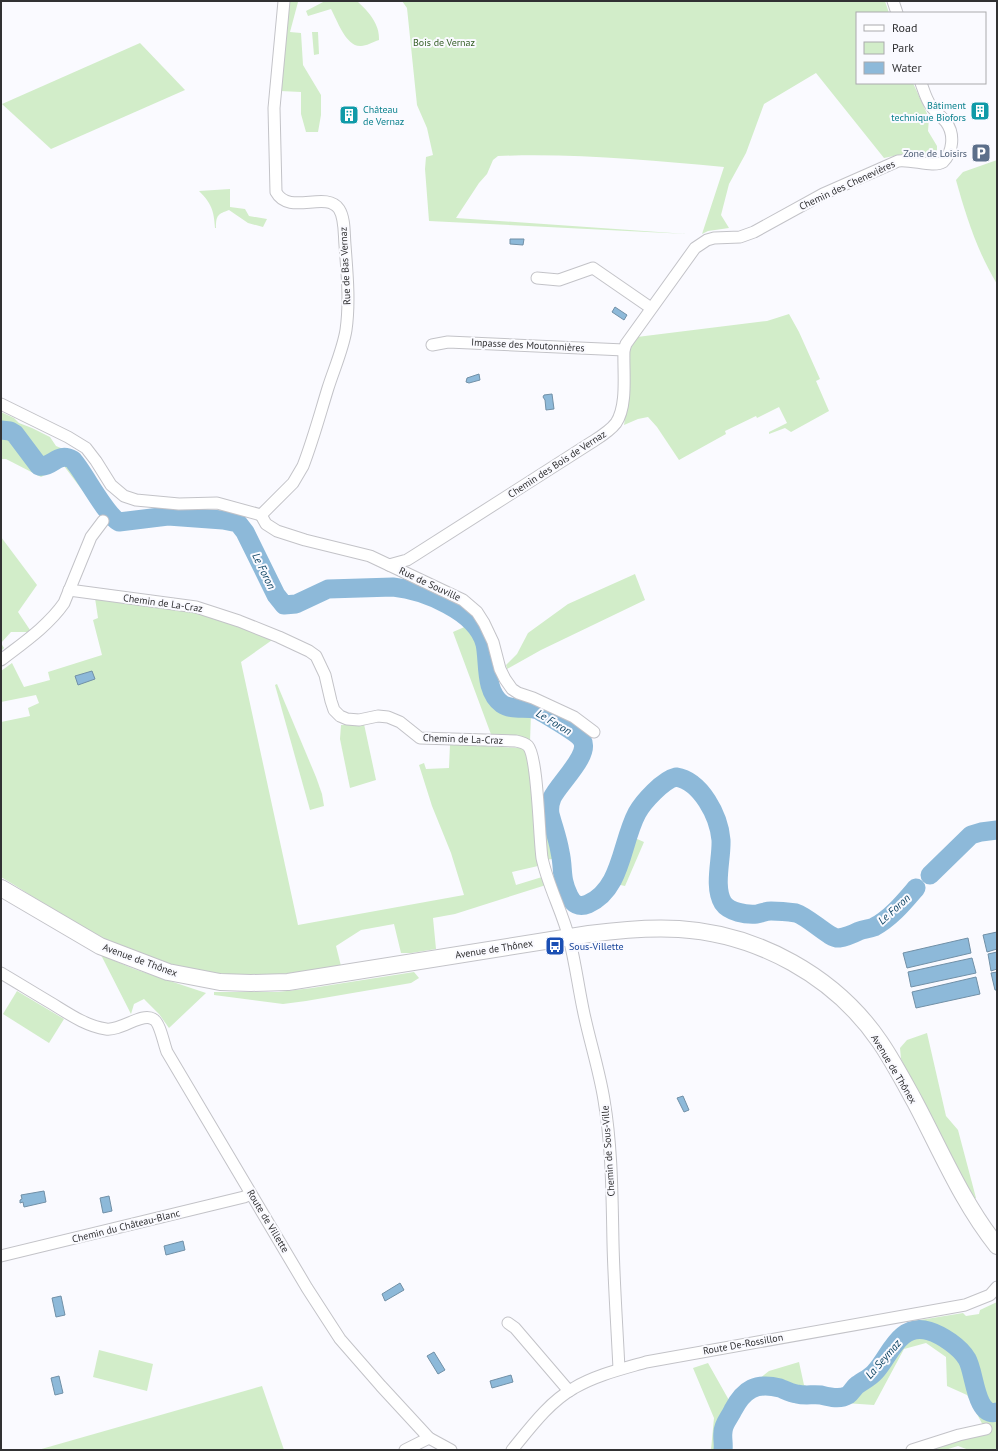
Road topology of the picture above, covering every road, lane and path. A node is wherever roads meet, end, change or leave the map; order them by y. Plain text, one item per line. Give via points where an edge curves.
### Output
1 (284, 1) edge
2 (893, 1) edge
3 (897, 12) edge
4 (921, 84) edge
5 (714, 238) joint
6 (537, 278) dead end
7 (651, 308) junction
8 (432, 345) dead end
9 (624, 350) junction
10 (1, 404) edge
11 (261, 515) junction
12 (103, 521) dead end
13 (389, 565) junction
14 (69, 590) junction
15 (1, 660) edge
16 (594, 732) dead end
17 (1, 888) edge
18 (569, 937) junction
19 (1, 973) edge
20 (251, 1194) junction
21 (997, 1246) edge
22 (1, 1256) edge
23 (997, 1287) edge
24 (508, 1324) dead end
25 (619, 1369) junction
26 (569, 1391) junction
27 (986, 1428) dead end
28 (429, 1438) junction
29 (405, 1450) edge
30 (451, 1450) edge
31 (512, 1450) edge
32 (912, 1450) edge

1 - 11 street, Rue de Bas Vernaz via 274,108 276,192 288,202 326,202 334,204 339,209 347,272 347,321 342,346 304,466 293,483
2 - 3 street
4 - 5 street, Chemin des Chenevières via 928,103 950,128 951,145 943,162 936,164 898,161 822,194 754,232 740,237
5 - 7 street, Chemin des Bois de Vernaz via 689,254
6 - 7 street via 559,280 593,268
7 - 9 street, Chemin des Bois de Vernaz
8 - 9 street, Impasse des Moutonnières via 448,342
9 - 13 street, Chemin des Bois de Vernaz via 623,405 610,429 416,555
10 - 11 street via 86,448 111,485 124,496 136,500 179,504 217,503
11 - 13 street, Rue de Souville via 268,526 284,534 364,554
12 - 14 street via 92,537
13 - 16 street, Rue de Souville via 463,600 477,612 484,623 500,669 512,689 574,717
14 - 15 street via 64,603 46,623
14 - 18 street, Chemin de La-Craz via 196,607 233,619 309,651 316,656 325,675 334,710 347,720 388,716 420,738 524,743 532,755 542,858
17 - 18 main road, Avenue de Thônex via 100,946 168,972 220,982 288,982
18 - 21 main road, Avenue de Thônex via 663,928 697,930 768,950 819,980 849,1006 879,1042 911,1096 957,1186
18 - 25 street, Chemin de Sous-Ville via 607,1120
19 - 20 street, Route de Villette via 75,1018 94,1026 108,1030 142,1018 155,1020 167,1052
20 - 22 street, Chemin du Château-Blanc via 244,1198
20 - 28 street, Route de Villette via 340,1339
23 - 25 street, Route De-Rossillon via 990,1295 965,1305 654,1360
24 - 26 street via 515,1328
25 - 26 street, Route De-Rossillon
26 - 31 street, Route De-Rossillon via 536,1421
27 - 32 street
28 - 29 street
28 - 30 street, Route de Villette

